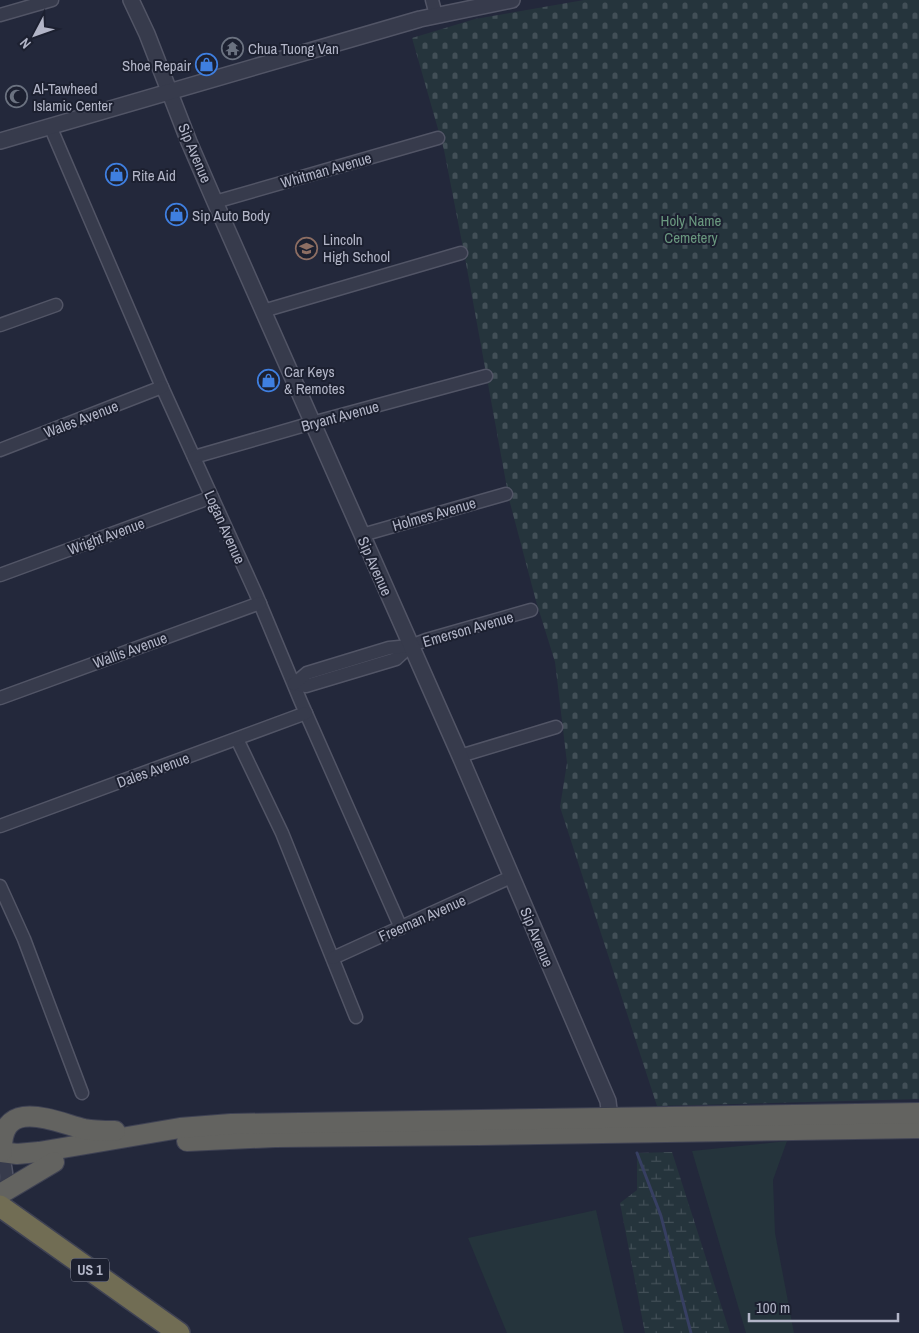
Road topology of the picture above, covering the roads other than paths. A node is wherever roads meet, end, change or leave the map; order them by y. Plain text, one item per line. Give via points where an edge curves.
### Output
1 (52, 0) edge
2 (131, 0) edge
3 (432, 0) edge
4 (512, 0) edge
5 (0, 15) edge
6 (436, 15) junction
7 (169, 92) junction
8 (50, 126) junction
9 (438, 138) dead end
10 (0, 141) edge
11 (215, 202) junction
12 (461, 253) dead end
13 (56, 305) dead end
14 (263, 311) junction
15 (0, 325) edge
16 (486, 376) dead end
17 (162, 388) junction
18 (312, 423) junction
19 (0, 450) edge
20 (194, 458) junction
21 (506, 494) dead end
22 (212, 497) junction
23 (362, 535) junction
24 (0, 575) edge
25 (260, 603) junction
26 (532, 610) dead end
27 (410, 646) junction
28 (294, 684) junction
29 (0, 698) edge
30 (306, 713) junction
31 (556, 727) dead end
32 (237, 739) junction
33 (460, 756) junction
34 (0, 826) edge
35 (511, 877) junction
36 (0, 886) edge
37 (401, 928) junction
38 (333, 958) junction
39 (356, 1017) dead end
40 (82, 1093) dead end
41 (919, 1113) edge
42 (611, 1125) junction
43 (919, 1128) edge
44 (159, 1132) junction
45 (2, 1159) edge
46 (54, 1162) junction
47 (1, 1198) edge
48 (0, 1221) edge
49 (158, 1333) edge
50 (179, 1333) edge

1 - 5 street
2 - 7 street, Sip Avenue
3 - 6 street
4 - 6 street
6 - 7 street
7 - 8 street
7 - 11 street, Sip Avenue
8 - 10 street
8 - 17 street, Logan Avenue
9 - 11 street, Whitman Avenue
11 - 14 street, Sip Avenue
12 - 14 street
13 - 15 street
14 - 18 street, Sip Avenue
16 - 18 street, Bryant Avenue
17 - 19 street, Wales Avenue
17 - 20 street, Logan Avenue
18 - 20 street, Bryant Avenue
18 - 23 street, Sip Avenue
20 - 22 street, Logan Avenue
21 - 23 street, Holmes Avenue
22 - 24 street, Wright Avenue
22 - 25 street, Logan Avenue
23 - 27 street, Sip Avenue
25 - 28 street, Logan Avenue
25 - 29 street, Wallis Avenue
26 - 27 street, Emerson Avenue
27 - 28 street, Emerson Avenue via 396,659 306,686
27 - 33 street, Sip Avenue
28 - 30 street, Logan Avenue
30 - 32 street, Dales Avenue
30 - 37 street, Logan Avenue
31 - 33 street
32 - 34 street, Dales Avenue
32 - 38 street via 282,833
33 - 35 street, Sip Avenue
35 - 37 street, Freeman Avenue
35 - 42 street, Sip Avenue via 608,1101
36 - 40 street via 24,939
37 - 38 street, Freeman Avenue
38 - 39 street
41 - 42 highway
42 - 43 highway
42 - 44 highway via 252,1123
42 - 46 highway via 212,1139
44 - 45 highway
44 - 45 highway via 92,1131 28,1116 7,1126 2,1139
45 - 46 highway via 24,1166
45 - 47 street via 7,1182
46 - 47 highway
47 - 50 highway, US 1
48 - 49 highway, US 1

